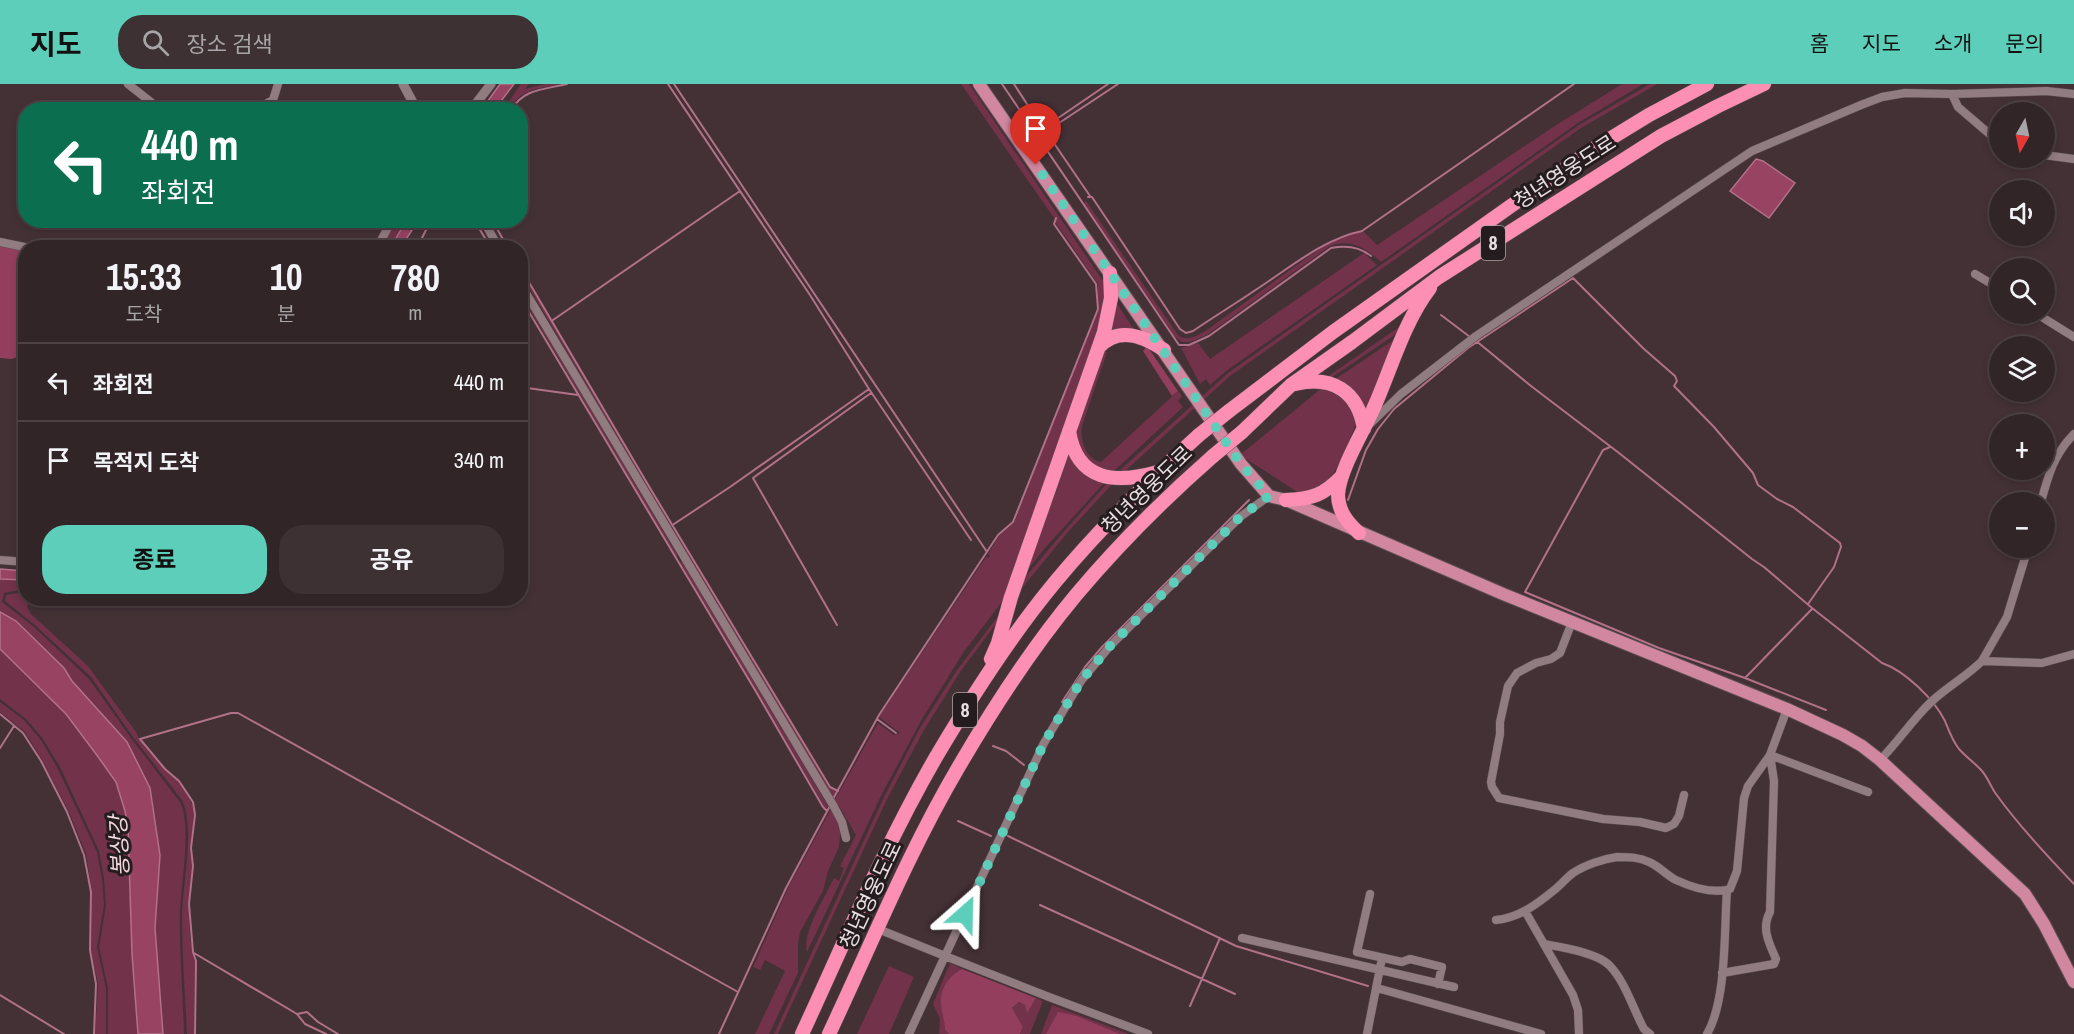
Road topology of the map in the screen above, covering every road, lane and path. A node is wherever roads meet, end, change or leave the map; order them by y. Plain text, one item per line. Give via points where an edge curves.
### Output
1 (128, 84) edge
2 (278, 84) edge
3 (403, 84) edge
4 (491, 84) edge
5 (980, 84) edge
6 (1707, 84) edge
7 (1764, 84) edge
8 (1952, 94) junction
9 (2074, 94) edge
10 (151, 102) edge
11 (269, 102) edge
12 (413, 102) edge
13 (477, 102) edge
14 (1989, 134) edge
15 (2055, 156) edge
16 (2074, 159) edge
17 (0, 242) edge
18 (18, 246) edge
19 (1110, 273) junction
20 (1974, 274) dead end
21 (1439, 278) junction
22 (1989, 283) edge
23 (528, 296) edge
24 (2053, 324) edge
25 (2074, 337) edge
26 (1096, 350) junction
27 (1164, 350) junction
28 (1291, 385) junction
29 (1069, 429) junction
30 (1364, 429) junction
31 (2074, 434) edge
32 (1159, 472) junction
33 (1342, 476) junction
34 (2044, 492) edge
35 (1269, 496) junction
36 (1286, 500) junction
37 (1359, 533) junction
38 (2025, 558) edge
39 (0, 560) edge
40 (18, 561) edge
41 (1572, 622) junction
42 (2074, 654) edge
43 (1982, 660) junction
44 (967, 707) junction
45 (1787, 709) junction
46 (1770, 755) junction
47 (1880, 760) junction
48 (1868, 792) dead end
49 (1684, 795) dead end
50 (846, 838) dead end
51 (1726, 890) junction
52 (1370, 894) dead end
53 (1525, 911) junction
54 (1496, 921) dead end
55 (878, 929) junction
56 (1242, 938) dead end
57 (1544, 944) junction
58 (945, 956) junction
59 (1382, 958) junction
60 (1380, 971) junction
61 (1722, 973) junction
62 (2074, 982) edge
63 (1438, 984) junction
64 (1454, 987) dead end
65 (1377, 988) junction
66 (802, 1034) edge
67 (829, 1034) edge
68 (909, 1034) edge
69 (1148, 1034) edge
70 (1367, 1034) edge
71 (1541, 1034) edge
72 (1579, 1034) edge
73 (1650, 1034) edge
74 (1707, 1034) edge

1 - 10 street
2 - 11 street
3 - 12 street
4 - 13 street
5 - 19 main road
6 - 32 highway, 청년영웅도로 / 8, bridge via 1548,180 1333,332 1228,411
7 - 21 highway, 청년영웅도로 / 8 via 1652,142
8 - 9 street
8 - 14 street via 1958,107
8 - 30 street via 1905,93 1882,97 1752,150 1476,336 1401,394
15 - 16 street
17 - 18 street
19 - 26 highway via 1109,312
19 - 27 main road
20 - 22 street
21 - 28 highway, 청년영웅도로 / 8
21 - 30 highway via 1413,315
23 - 50 street via 833,805
24 - 25 street
26 - 27 highway via 1112,337 1126,335 1143,337
26 - 29 highway
27 - 35 main road via 1241,464
28 - 30 highway via 1307,381 1336,386 1357,405
28 - 55 highway, 청년영웅도로 / 8, bridge via 1139,525 1046,634 957,769
29 - 32 highway via 1074,452 1091,471 1125,479
29 - 44 highway via 998,643
30 - 33 highway
31 - 34 street via 2058,453
32 - 44 highway, 청년영웅도로 / 8 via 1056,581
33 - 36 highway via 1318,495
33 - 37 highway via 1338,494 1341,510
35 - 36 main road
35 - 58 street via 1240,517 1110,646 1081,681 1044,743
36 - 37 main road
37 - 41 main road
38 - 43 street via 2007,617
39 - 40 street
41 - 45 main road
41 - 49 street via 1560,653 1517,673 1508,686 1491,782 1499,798 1666,828 1679,816
42 - 43 street via 2042,663
43 - 47 street via 1929,703
44 - 66 highway, 청년영웅도로 / 8 via 912,802
45 - 46 street
45 - 47 main road via 1843,735
46 - 48 street
46 - 51 street via 1746,792 1737,871
46 - 61 street via 1774,781 1770,912 1766,920 1767,940 1776,959 1774,964
47 - 62 main road via 2025,894
51 - 53 street via 1675,879 1648,861 1616,858 1576,871
51 - 61 street
52 - 59 street via 1357,952
53 - 54 street
53 - 57 street
55 - 58 street
55 - 67 highway, 청년영웅도로 / 8
56 - 60 street
57 - 72 street via 1573,995
57 - 73 street via 1609,965
58 - 68 street
58 - 69 street
59 - 60 street
59 - 63 street via 1402,962 1410,959 1442,967
60 - 63 street
60 - 65 street
61 - 74 street via 1717,1009
63 - 64 street
65 - 70 street
65 - 71 street

